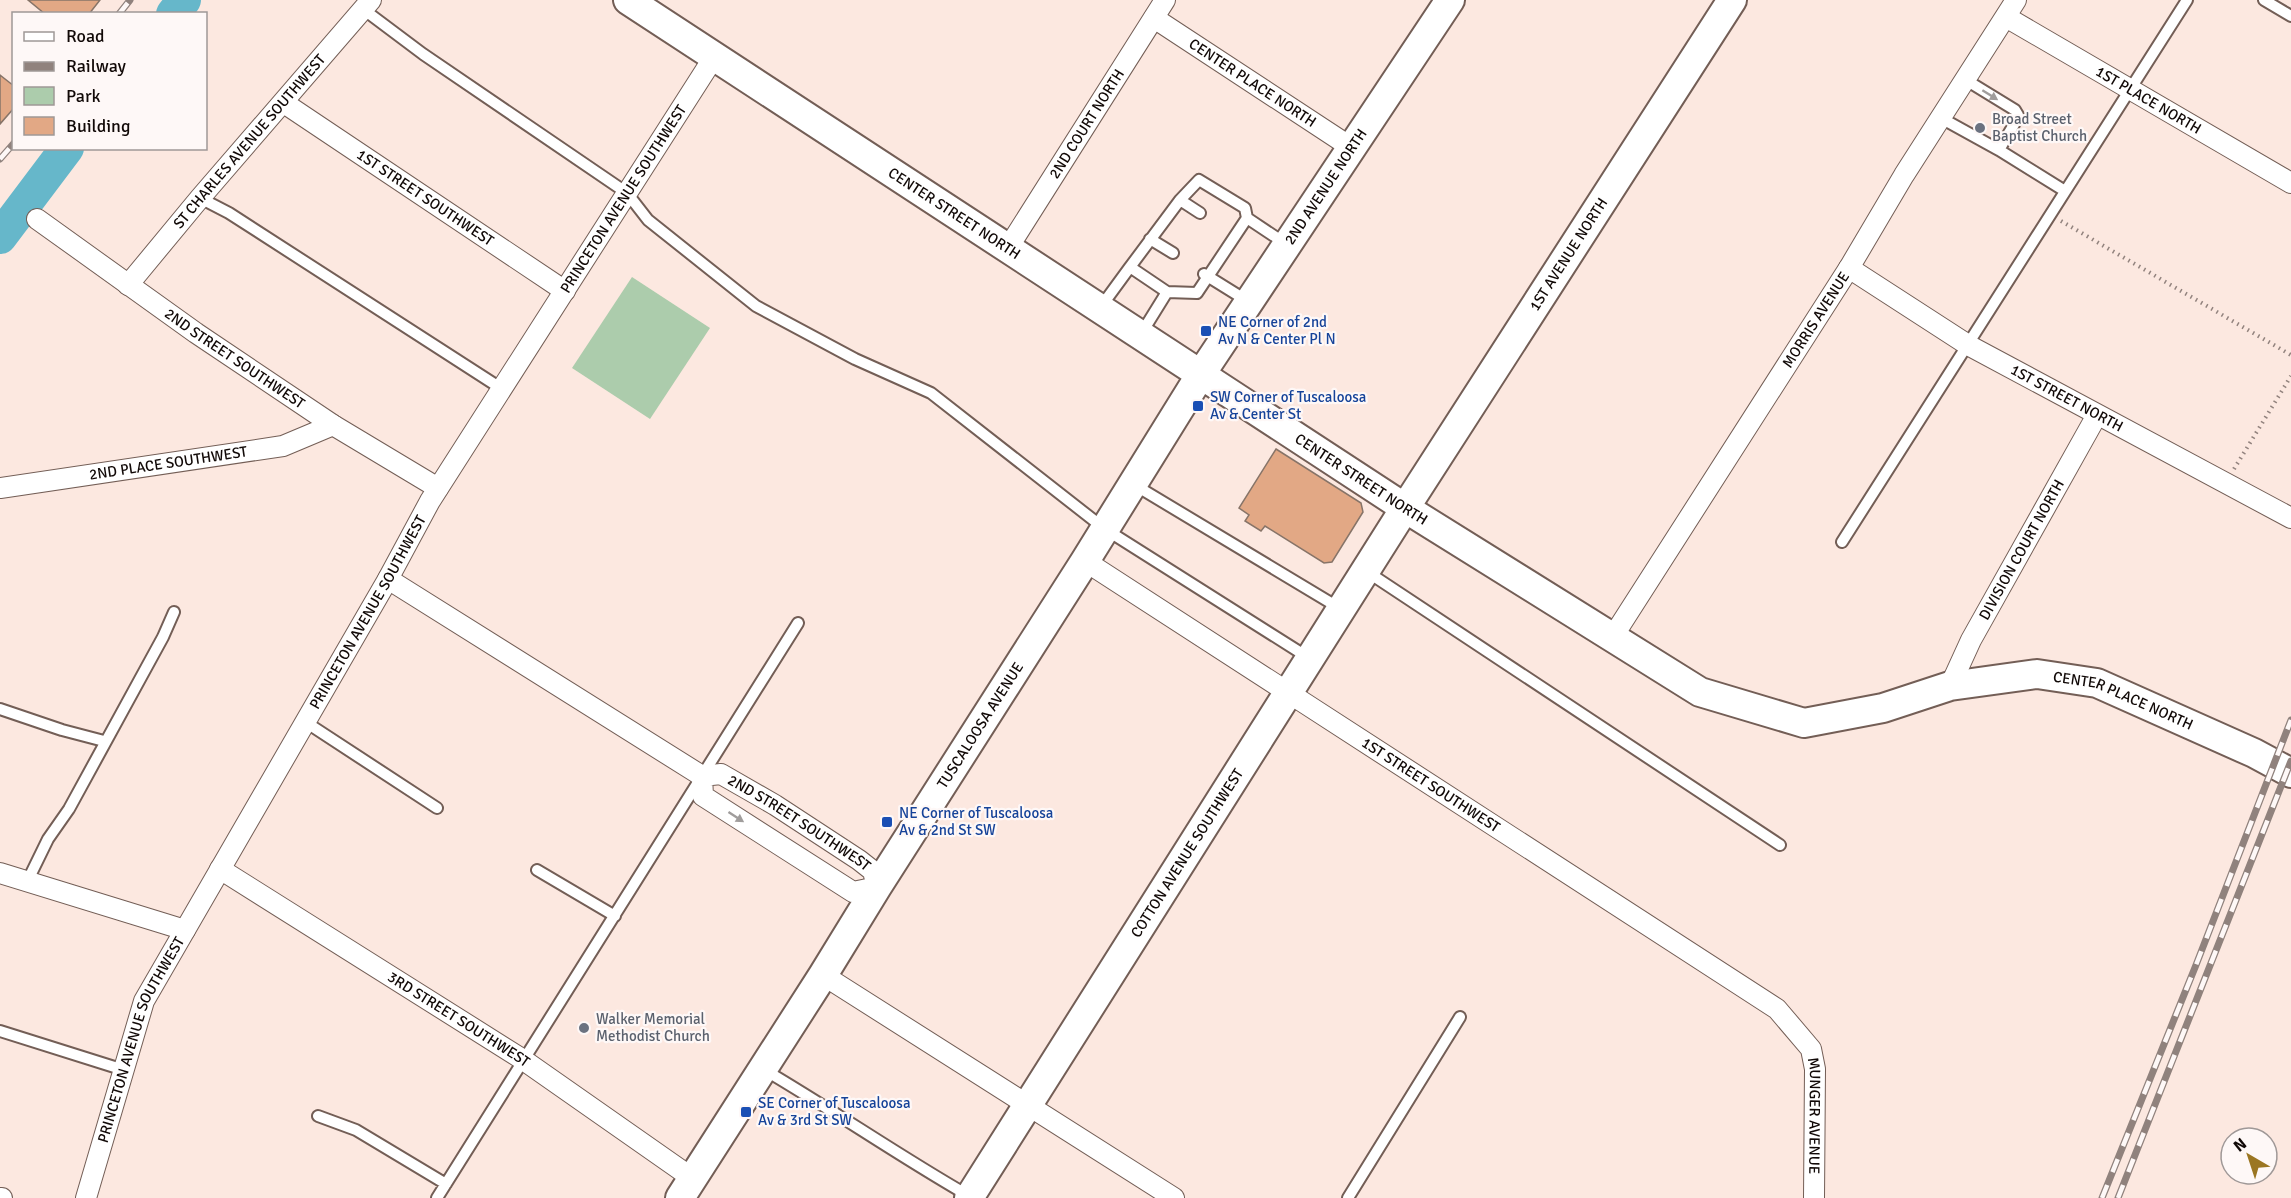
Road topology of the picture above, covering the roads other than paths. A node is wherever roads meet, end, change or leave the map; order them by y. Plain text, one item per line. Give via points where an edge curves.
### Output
1 (628, 0) edge
2 (1165, 0) edge
3 (2016, 0) edge
4 (2187, 0) edge
5 (2264, 0) edge
6 (1447, 1) edge
7 (1728, 1) edge
8 (367, 4) edge
9 (2291, 16) edge
10 (2006, 17) junction
11 (1154, 18) junction
12 (714, 57) junction
13 (1965, 80) junction
14 (2130, 89) junction
15 (284, 103) junction
16 (1941, 118) junction
17 (1352, 148) junction
18 (1998, 150) junction
19 (2291, 183) edge
20 (2065, 192) junction
21 (627, 193) junction
22 (200, 198) junction
23 (1180, 200) junction
24 (1200, 213) dead end
25 (1247, 218) junction
26 (37, 219) dead end
27 (1150, 239) junction
28 (1288, 244) junction
29 (1008, 248) junction
30 (1173, 254) dead end
31 (1130, 267) junction
32 (1849, 268) junction
33 (1206, 274) junction
34 (128, 285) junction
35 (565, 291) junction
36 (1167, 292) junction
37 (1249, 302) junction
38 (1100, 308) junction
39 (1141, 334) junction
40 (1968, 345) junction
41 (1201, 374) junction
42 (502, 389) junction
43 (2097, 415) junction
44 (333, 425) junction
45 (1133, 484) junction
46 (0, 488) edge
47 (438, 488) junction
48 (1405, 508) junction
49 (2291, 518) edge
50 (1105, 529) junction
51 (1842, 542) dead end
52 (1085, 561) junction
53 (1366, 571) junction
54 (388, 579) junction
55 (1341, 610) junction
56 (174, 612) dead end
57 (798, 623) dead end
58 (1612, 638) junction
59 (1310, 658) junction
60 (1950, 686) junction
61 (1288, 693) junction
62 (0, 709) edge
63 (304, 721) junction
64 (105, 741) junction
65 (2289, 772) edge
66 (702, 776) junction
67 (437, 808) dead end
68 (1780, 845) dead end
69 (220, 869) junction
70 (537, 870) dead end
71 (0, 873) edge
72 (27, 882) junction
73 (877, 886) junction
74 (615, 916) junction
75 (185, 930) junction
76 (823, 975) junction
77 (1777, 1009) joint
78 (1460, 1017) dead end
79 (0, 1031) edge
80 (522, 1059) junction
81 (763, 1068) junction
82 (124, 1070) junction
83 (1027, 1105) junction
84 (318, 1116) dead end
85 (446, 1184) junction
86 (686, 1188) edge
87 (969, 1197) edge
88 (86, 1198) edge
89 (436, 1198) edge
90 (1174, 1198) edge
91 (1348, 1198) edge
92 (1814, 1198) edge

1 - 12 street, CENTER STREET NORTH
2 - 11 street, 2ND COURT NORTH
3 - 10 street, MORRIS AVENUE
4 - 14 lane
5 - 9 lane
6 - 17 street, 2ND AVENUE NORTH
7 - 48 street, 1ST AVENUE NORTH
8 - 15 street, ST CHARLES AVENUE SOUTHWEST
8 - 21 lane via 423,54
10 - 13 street, MORRIS AVENUE
10 - 14 street, 1ST PLACE NORTH
11 - 17 street, CENTER PLACE NORTH
11 - 29 street, 2ND COURT NORTH
12 - 21 street, PRINCETON AVENUE SOUTHWEST
12 - 29 street, CENTER STREET NORTH
13 - 16 street, MORRIS AVENUE
13 -> 18 lane via 2018,115
14 - 19 street, 1ST PLACE NORTH
14 - 20 lane
15 - 22 street, ST CHARLES AVENUE SOUTHWEST
15 - 35 street, 1ST STREET SOUTHWEST
16 - 18 lane
16 - 32 street, MORRIS AVENUE
17 - 28 street, 2ND AVENUE NORTH
18 - 20 lane
20 - 40 lane
21 - 35 street, PRINCETON AVENUE SOUTHWEST
21 - 50 lane via 648,220 756,306 855,359 931,393
22 - 34 street, ST CHARLES AVENUE SOUTHWEST
22 - 42 lane
23 - 24 lane
23 - 25 lane via 1199,180 1245,208
23 - 27 lane
25 - 28 lane
25 - 33 lane via 1232,233
26 - 34 street, 2ND STREET SOUTHWEST
27 - 30 lane
27 - 31 lane
28 - 37 street, 2ND AVENUE NORTH
29 - 38 street, CENTER STREET NORTH
31 - 36 lane
31 - 38 lane
32 - 40 street, 1ST STREET NORTH
32 - 58 street, MORRIS AVENUE
33 - 36 lane via 1197,292
33 - 37 lane
34 - 44 street, 2ND STREET SOUTHWEST
35 - 42 street, PRINCETON AVENUE SOUTHWEST
36 - 39 lane
37 - 41 street, 2ND AVENUE NORTH
38 - 39 street, CENTER STREET NORTH
39 - 41 street, CENTER STREET NORTH
40 - 43 street, 1ST STREET NORTH
40 - 51 lane
41 - 45 street, TUSCALOOSA AVENUE
41 - 48 street, CENTER STREET NORTH
42 - 47 street, PRINCETON AVENUE SOUTHWEST
43 - 49 street, 1ST STREET NORTH
43 - 60 street, DIVISION COURT NORTH via 1971,640
44 - 46 street, 2ND PLACE SOUTHWEST via 284,446
44 - 47 street, 2ND STREET SOUTHWEST
45 - 50 street, TUSCALOOSA AVENUE
45 - 55 lane
47 - 54 street, PRINCETON AVENUE SOUTHWEST
48 - 53 street, COTTON AVENUE SOUTHWEST
48 - 58 street, CENTER STREET NORTH
50 - 52 street, TUSCALOOSA AVENUE
50 - 59 lane
52 - 61 street, 1ST STREET SOUTHWEST
52 - 73 street, TUSCALOOSA AVENUE
53 - 55 street, COTTON AVENUE SOUTHWEST
53 - 68 lane
54 - 63 street, PRINCETON AVENUE SOUTHWEST
54 - 66 street, 2ND STREET SOUTHWEST
55 - 59 street, COTTON AVENUE SOUTHWEST
56 - 64 lane
57 - 66 lane
58 - 60 street, CENTER STREET NORTH via 1700,692 1804,723 1883,708
59 - 61 street, COTTON AVENUE SOUTHWEST
60 - 65 street, CENTER PLACE NORTH via 2037,674 2097,683
61 - 77 street, 1ST STREET SOUTHWEST
61 - 83 street, COTTON AVENUE SOUTHWEST
62 - 64 lane
63 - 67 lane
63 - 69 street, PRINCETON AVENUE SOUTHWEST
64 - 72 lane
66 - 73 street, 2ND STREET SOUTHWEST via 722,774 775,805 873,871
66 -> 73 street, 2ND STREET SOUTHWEST via 703,796 853,892
66 - 74 lane
69 - 75 street, PRINCETON AVENUE SOUTHWEST
69 - 80 street, 3RD STREET SOUTHWEST
70 - 74 lane
71 - 72 street
72 - 75 street
73 - 76 street, TUSCALOOSA AVENUE
74 - 80 lane
75 - 82 street, PRINCETON AVENUE SOUTHWEST via 144,1001
76 - 81 street, TUSCALOOSA AVENUE
76 - 83 street
77 - 92 street, MUNGER AVENUE via 1811,1049 1815,1069
78 - 91 lane
79 - 82 lane
80 - 85 lane
80 - 86 street, 3RD STREET SOUTHWEST
81 - 86 street, TUSCALOOSA AVENUE
81 - 87 lane
82 - 88 street, PRINCETON AVENUE SOUTHWEST
83 - 87 street, COTTON AVENUE SOUTHWEST
83 - 90 street
84 - 85 lane via 356,1130
85 - 89 lane

